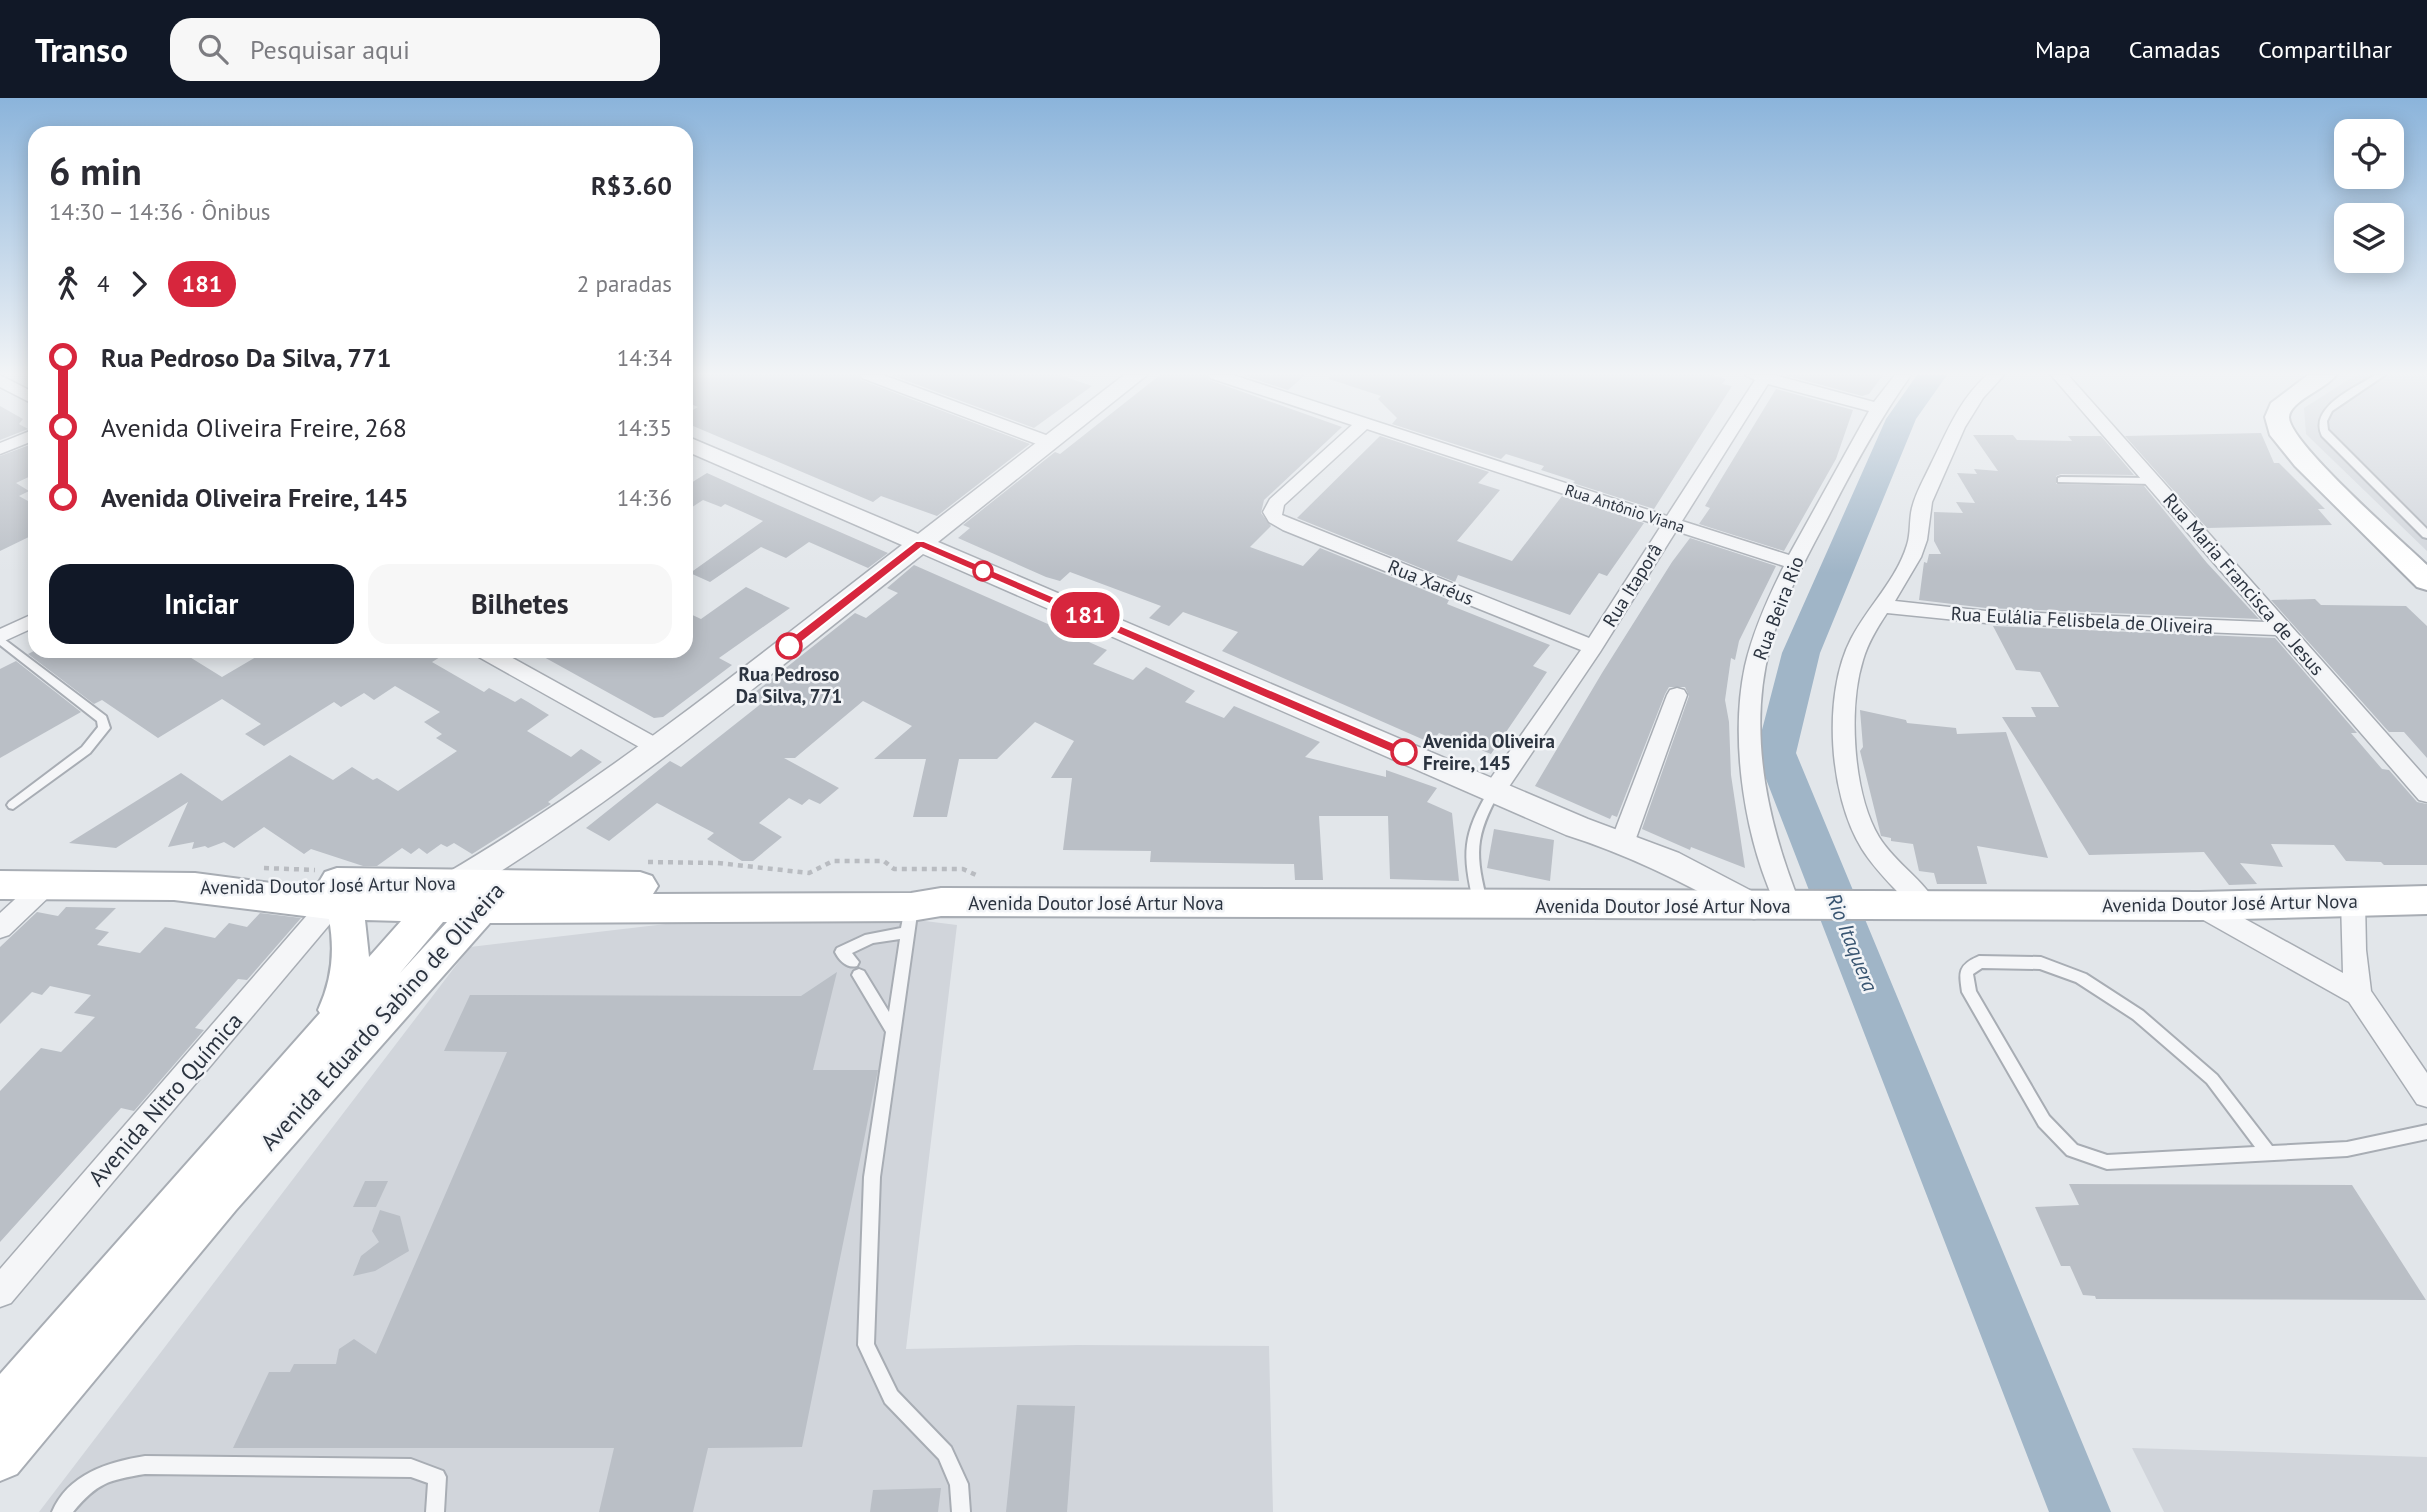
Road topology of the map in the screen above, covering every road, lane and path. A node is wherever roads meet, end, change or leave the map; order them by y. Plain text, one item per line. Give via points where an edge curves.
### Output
1 (19, 441) edge
2 (1344, 441) edge
3 (1418, 441) edge
4 (1721, 441) edge
5 (1860, 441) edge
6 (1949, 441) edge
7 (2118, 441) edge
8 (2287, 441) edge
9 (2332, 441) edge
10 (1048, 442) edge
11 (693, 446) edge
12 (0, 449) edge
13 (2061, 480) dead end
14 (2153, 481) junction
15 (1272, 512) joint
16 (1670, 524) junction
17 (2427, 535) edge
18 (920, 544) junction
19 (1794, 563) junction
20 (2427, 581) edge
21 (1880, 606) junction
22 (28, 623) edge
23 (2284, 629) junction
24 (0, 638) edge
25 (1593, 647) junction
26 (497, 658) edge
27 (1677, 695) dead end
28 (658, 748) junction
29 (1494, 791) junction
30 (2427, 794) edge
31 (13, 805) dead end
32 (1577, 827) junction
33 (1623, 841) junction
34 (525, 842) junction
35 (638, 861) dead end
36 (250, 868) dead end
37 (320, 870) dead end
38 (983, 879) dead end
39 (0, 885) edge
40 (45, 886) junction
41 (175, 887) junction
42 (469, 896) junction
43 (2353, 900) junction
44 (2427, 900) edge
45 (337, 905) junction
46 (1481, 905) junction
47 (1783, 906) junction
48 (1926, 906) junction
49 (2200, 906) junction
50 (1718, 907) junction
51 (711, 909) junction
52 (920, 914) junction
53 (0, 928) edge
54 (420, 976) junction
55 (2358, 994) junction
56 (326, 1032) junction
57 (894, 1033) junction
58 (2427, 1095) edge
59 (2427, 1132) edge
60 (2268, 1153) junction
61 (0, 1292) edge
62 (0, 1410) edge
63 (0, 1457) edge
64 (61, 1512) edge
65 (435, 1512) edge
66 (961, 1512) edge

1 - 12 street
2 - 15 street via 1276,503
3 - 16 street, Rua Antônio Viana
4 - 16 street, Rua Itaporâ
5 - 19 street, Rua Beira Rio
6 - 21 street via 1920,511 1918,541 1909,566
7 - 14 street, Rua Maria Francisca de Jesus
8 - 20 main road
9 - 17 lane
10 - 18 street
11 - 18 street
13 - 14 lane
14 - 23 street, Rua Maria Francisca de Jesus
15 - 25 street, Rua Xaréus via 1289,526
16 - 19 street, Rua Antônio Viana
16 - 25 street, Rua Itaporâ
18 - 28 street
18 - 29 street
19 - 47 street, Rua Beira Rio via 1755,667 1750,704 1758,811
21 - 23 street, Rua Eulália Felisbela de Oliveira via 1986,617
21 - 48 street via 1848,670 1847,758 1868,839
22 - 24 street
23 - 30 street, Rua Maria Francisca de Jesus
24 - 31 lane via 102,719 104,728 86,750
25 - 29 street, Rua Itaporâ
26 - 28 street
27 - 33 street
28 - 34 street
29 - 32 street
29 - 46 lane via 1470,842
32 - 33 street
32 - 50 street
33 - 47 street
34 - 42 street, Avenida Eduardo Sabino de Oliveira
34 - 42 street, Avenida Eduardo Sabino de Oliveira
35 - 38 path via 718,863 809,873 833,861 884,861 894,869 963,869
36 - 37 path
39 - 40 main road, Avenida Doutor José Artur Nova
40 - 41 main road, Avenida Doutor José Artur Nova
40 - 53 street
41 - 42 main road, Avenida Doutor José Artur Nova via 301,882
41 - 45 main road, Avenida Doutor José Artur Nova
42 - 45 main road, Avenida Doutor José Artur Nova
42 - 51 main road, Avenida Doutor José Artur Nova
42 - 52 main road, Avenida Doutor José Artur Nova via 913,892
42 - 54 main road, Avenida Eduardo Sabino de Oliveira
42 - 56 main road, Avenida Eduardo Sabino de Oliveira
43 - 44 main road, Avenida Doutor José Artur Nova
43 - 49 main road, Avenida Doutor José Artur Nova
43 - 55 street
45 - 56 main road via 351,928 353,948 348,986
45 - 61 street, Avenida Nitro Química
46 - 50 main road, Avenida Doutor José Artur Nova
46 - 52 main road, Avenida Doutor José Artur Nova
47 - 48 main road, Avenida Doutor José Artur Nova
47 - 50 main road, Avenida Doutor José Artur Nova
48 - 49 main road, Avenida Doutor José Artur Nova
49 - 55 street
51 - 52 main road, Avenida Doutor José Artur Nova
51 - 54 main road via 490,934
52 - 57 lane
52 - 57 lane via 842,952
54 - 63 main road, Avenida Eduardo Sabino de Oliveira via 221,1196
55 - 58 street
56 - 62 main road, Avenida Eduardo Sabino de Oliveira
57 - 66 lane via 872,1177 866,1345 891,1397 945,1453 959,1484
59 - 60 lane via 2347,1149
60 - 60 lane via 2212,1079 2138,1015 2081,978 2041,963 1979,961 1966,972 1969,992 2044,1121 2071,1150 2107,1162
64 - 65 lane via 103,1471 145,1465 411,1468 437,1477

